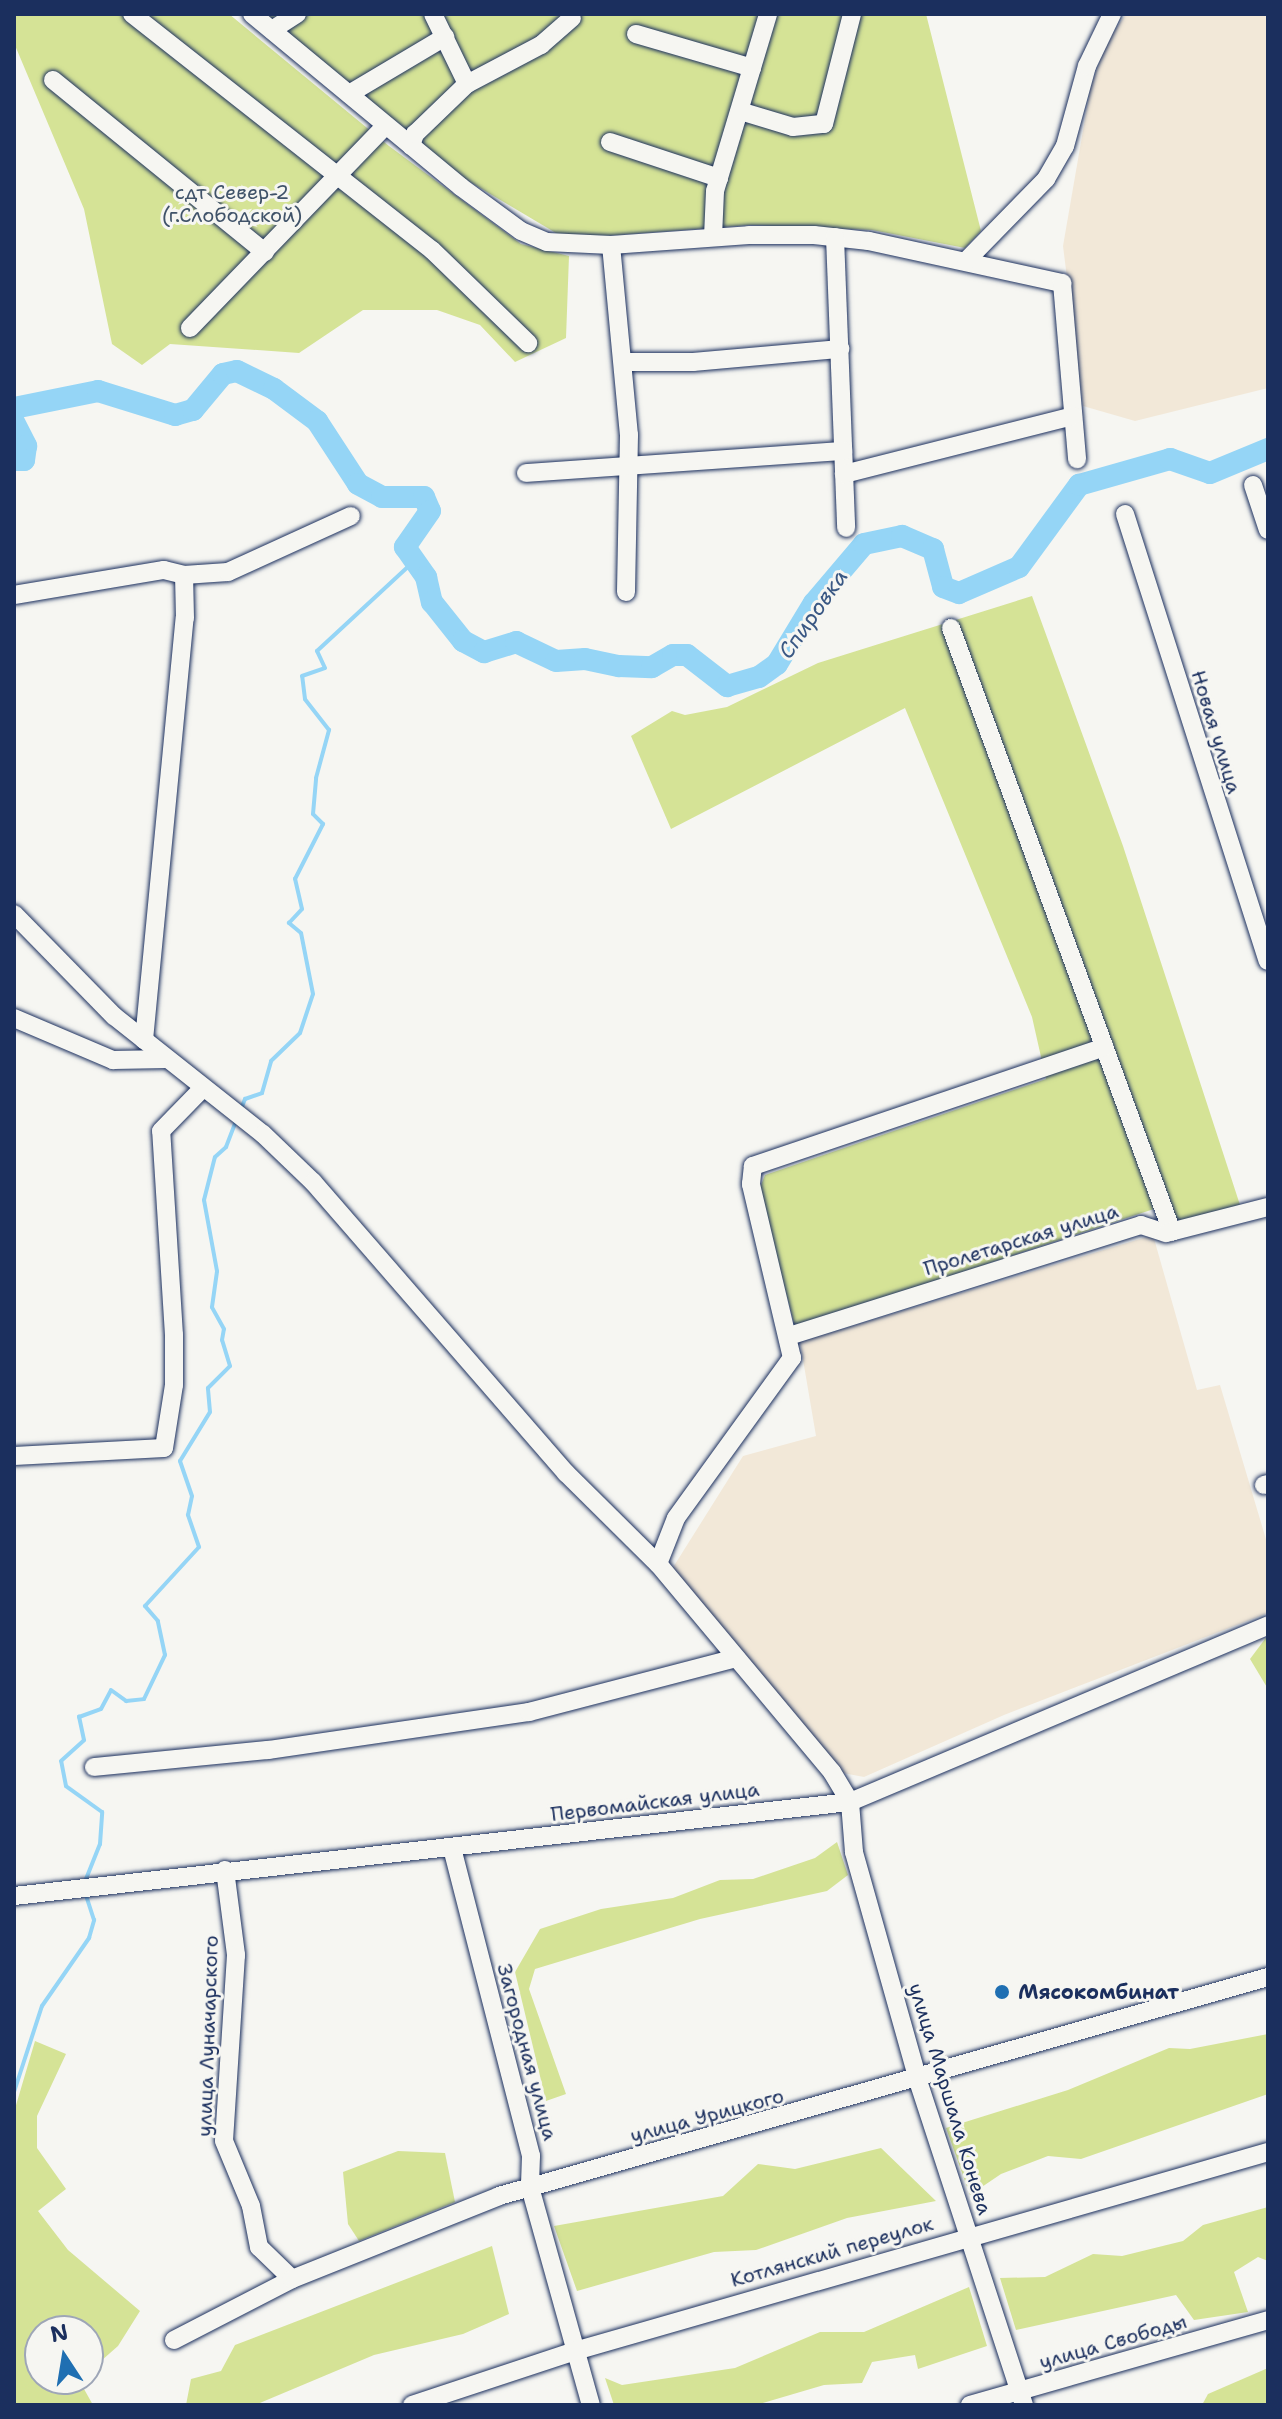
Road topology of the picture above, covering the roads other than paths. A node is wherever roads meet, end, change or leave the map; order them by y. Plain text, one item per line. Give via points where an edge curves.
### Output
1 (132, 14) edge
2 (252, 14) edge
3 (297, 14) edge
4 (433, 14) edge
5 (768, 14) edge
6 (852, 14) edge
7 (1112, 14) edge
8 (572, 18) dead end
9 (272, 30) junction
10 (636, 34) dead end
11 (445, 37) junction
12 (752, 68) junction
13 (53, 80) dead end
14 (467, 84) junction
15 (349, 94) junction
16 (740, 111) junction
17 (386, 125) junction
18 (610, 142) dead end
19 (411, 146) junction
20 (337, 175) junction
21 (719, 178) junction
22 (713, 237) junction
23 (835, 237) junction
24 (611, 245) junction
25 (265, 252) junction
26 (966, 261) junction
27 (190, 328) dead end
28 (528, 343) dead end
29 (840, 349) junction
30 (625, 362) junction
31 (1073, 416) junction
32 (843, 451) junction
33 (1077, 459) dead end
34 (629, 465) junction
35 (526, 473) dead end
36 (844, 474) junction
37 (1253, 485) dead end
38 (1125, 514) dead end
39 (351, 516) dead end
40 (846, 528) dead end
41 (1268, 530) edge
42 (184, 575) junction
43 (626, 592) dead end
44 (14, 595) edge
45 (951, 628) dead end
46 (14, 914) edge
47 (1268, 961) edge
48 (14, 1018) edge
49 (144, 1040) junction
50 (1104, 1047) junction
51 (167, 1059) junction
52 (202, 1089) junction
53 (1268, 1207) edge
54 (1172, 1232) junction
55 (789, 1336) junction
56 (14, 1456) edge
57 (658, 1564) junction
58 (1268, 1625) edge
59 (736, 1658) junction
60 (94, 1767) dead end
61 (850, 1802) junction
62 (452, 1848) junction
63 (225, 1870) junction
64 (14, 1896) edge
65 (1268, 1977) edge
66 (918, 2080) junction
67 (1268, 2152) edge
68 (530, 2187) junction
69 (968, 2235) junction
70 (292, 2279) junction
71 (1268, 2320) edge
72 (174, 2340) dead end
73 (575, 2351) junction
74 (1022, 2398) edge
75 (412, 2405) edge
76 (591, 2405) edge
77 (970, 2405) edge

1 - 20 street
2 - 9 street
3 - 9 street
4 - 11 street
5 - 12 street
6 - 16 street via 824,124 793,127
7 - 26 street via 1087,66 1065,146 1046,179
8 - 14 street via 541,45
9 - 15 street
10 - 12 street
11 - 14 street
11 - 15 street
12 - 16 street
13 - 25 street
14 - 19 street via 415,134
15 - 17 street
16 - 21 street
17 - 19 street
17 - 20 street
18 - 21 street
19 - 24 street via 521,231 547,242
20 - 25 street
20 - 28 street via 432,250
21 - 22 street
22 - 23 street
22 - 24 street
23 - 26 street
23 - 29 street
24 - 30 street
25 - 27 street
26 - 31 street via 1062,283
29 - 30 street
29 - 32 street
30 - 34 street
31 - 33 street
31 - 36 street
32 - 34 street
32 - 36 street
34 - 35 street
34 - 43 street
36 - 40 street
37 - 41 street
38 - 47 street, Новая улица
39 - 42 street via 248,566
42 - 44 street via 164,570
42 - 49 street via 185,618
45 - 50 street
46 - 49 street
48 - 51 street via 113,1060
49 - 51 street
50 - 54 street
50 - 55 street via 753,1166 751,1184
51 - 52 street
52 - 56 street via 161,1131 174,1335 174,1385 164,1448
52 - 57 street via 263,1134 313,1182 566,1473
53 - 54 street, Пролетарская улица
54 - 55 street, Пролетарская улица via 1141,1225
55 - 57 street via 792,1358 781,1379 676,1518
57 - 59 street
58 - 61 street, Первомайская улица
59 - 60 street via 529,1712 268,1750
59 - 61 street via 832,1772
61 - 62 street, Первомайская улица
61 - 66 street, улица Маршала Конева via 854,1852
62 - 63 street, Первомайская улица
62 - 68 street, Загородная улица via 531,2156
63 - 64 street, Первомайская улица
63 - 70 street, улица Луначарского via 236,1955 224,2141 251,2206 259,2247
65 - 66 street, улица Урицкого
66 - 68 street, улица Урицкого
66 - 69 street, улица Маршала Конева
67 - 69 street, Котлянский переулок
68 - 70 street, улица Урицкого
68 - 73 street, Загородная улица
69 - 73 street, Котлянский переулок
69 - 74 street, улица Маршала Конева
70 - 72 street, улица Урицкого
71 - 74 street, улица Свободы
73 - 75 street, Котлянский переулок
73 - 76 street, Загородная улица
74 - 77 street, улица Свободы

